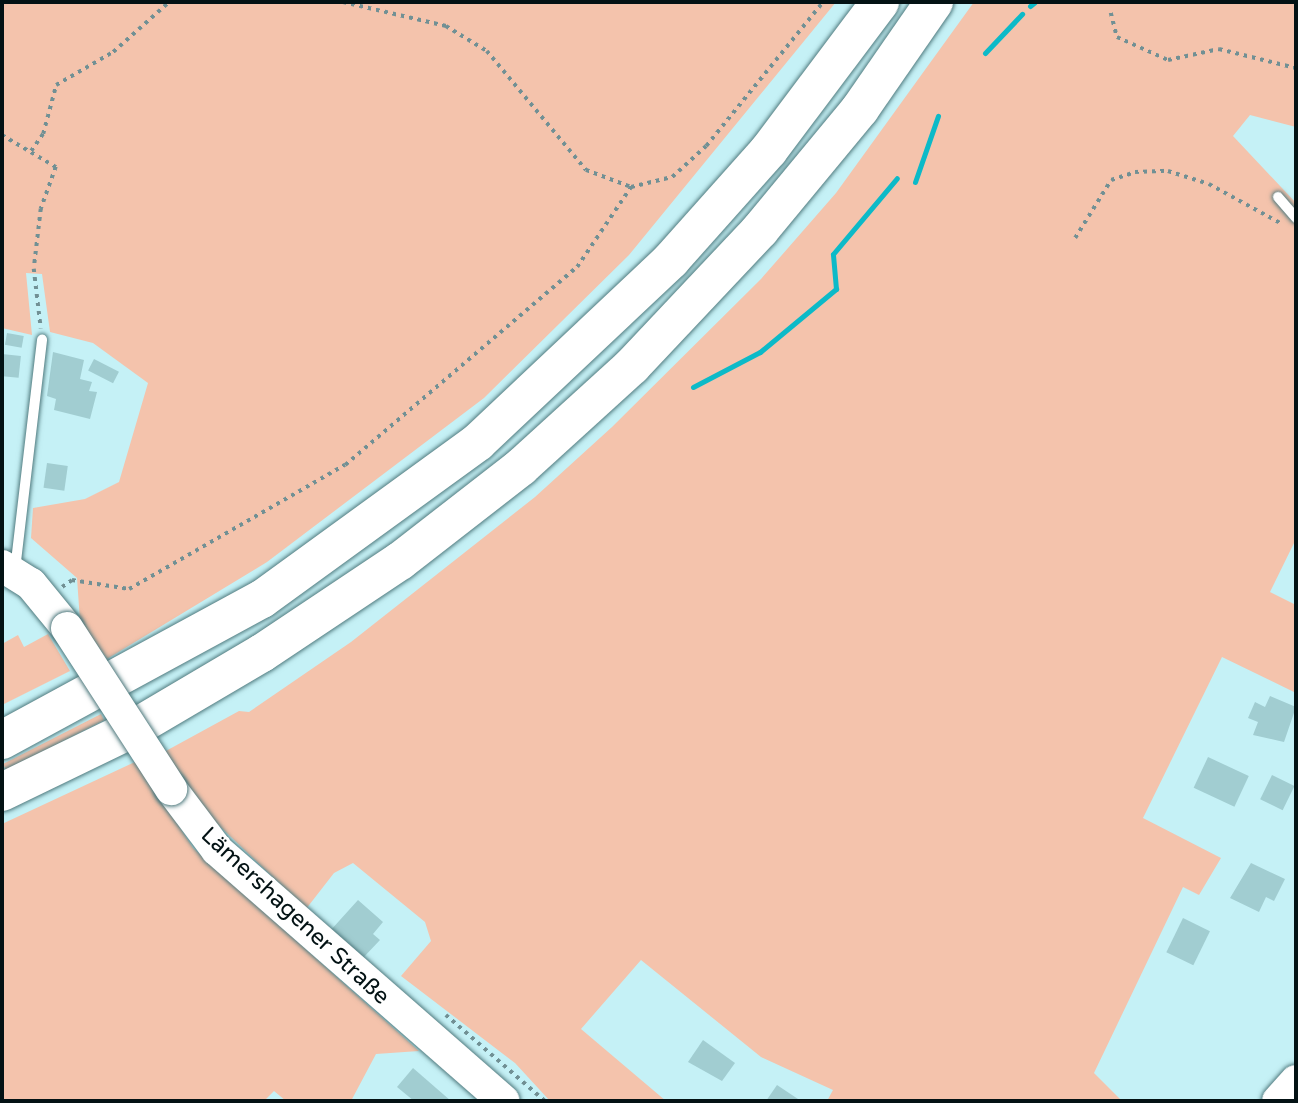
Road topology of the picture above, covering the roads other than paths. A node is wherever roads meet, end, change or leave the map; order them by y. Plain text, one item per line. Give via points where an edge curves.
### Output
1 (880, 2) edge
2 (934, 2) edge
3 (1278, 197) dead end
4 (1296, 218) edge
5 (42, 341) road end
6 (8, 573) edge
7 (2, 740) edge
8 (2, 792) edge
9 (1296, 1081) edge
10 (504, 1101) edge
11 (1278, 1101) edge

1 - 7 highway via 769,150 671,260 478,442 262,600
2 - 8 highway via 860,108 760,230 632,366 522,467 400,561 262,653 138,726
3 - 4 lane
5 - 6 lane, Lämershagener Straße via 23,540
6 - 10 main road, Lämershagener Straße, bridge via 45,597 171,789 217,850
9 - 11 main road

